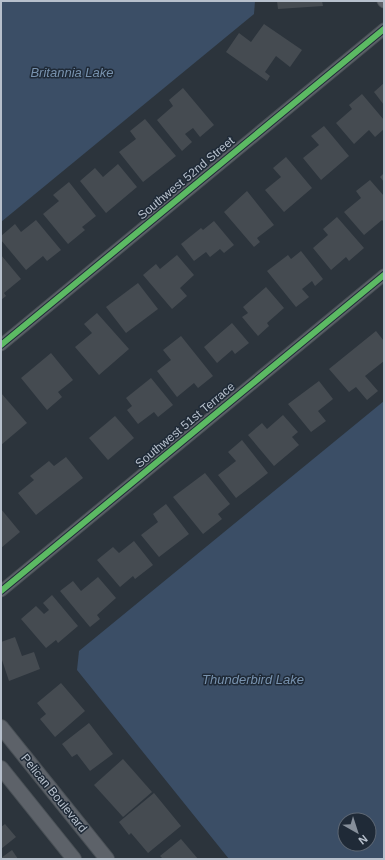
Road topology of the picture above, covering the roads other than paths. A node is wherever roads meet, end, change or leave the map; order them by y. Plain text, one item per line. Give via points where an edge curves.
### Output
1 (384, 29) edge
2 (384, 275) edge
3 (1, 345) edge
4 (1, 591) edge
5 (1, 727) edge
6 (1, 768) edge
7 (74, 859) edge
8 (107, 859) edge

1 - 3 street, Southwest 52nd Street
2 - 4 street, Southwest 51st Terrace
5 - 8 street, Pelican Boulevard
6 - 7 street

